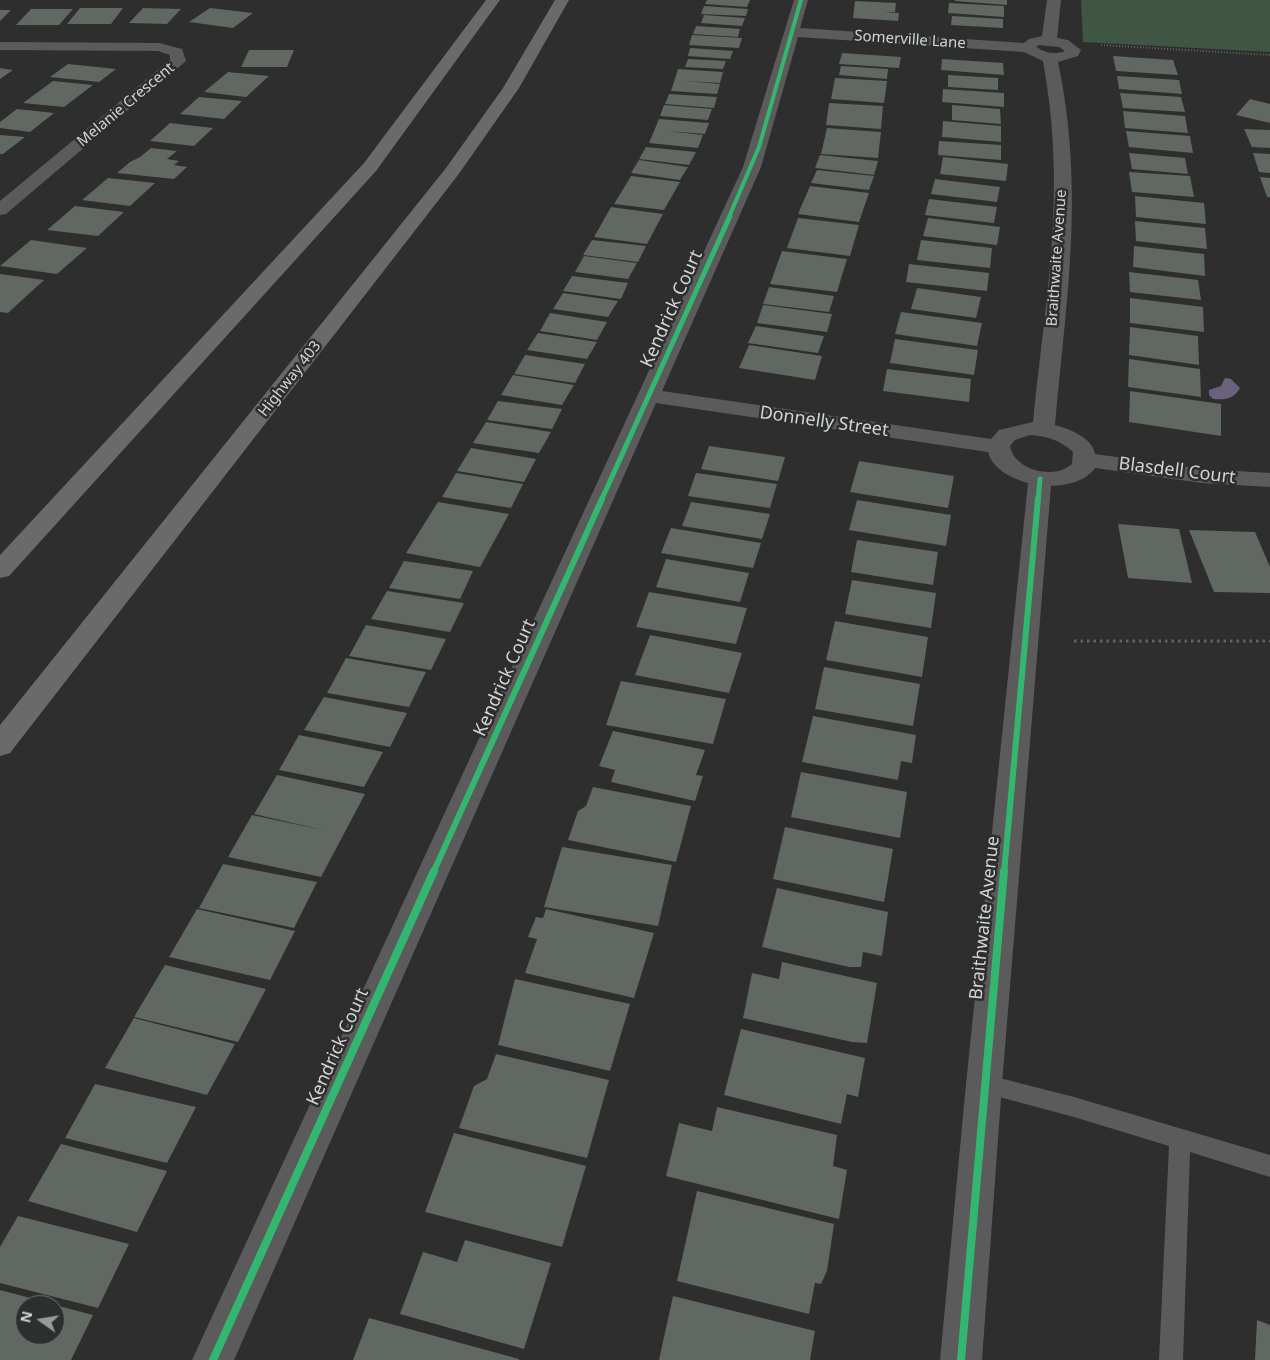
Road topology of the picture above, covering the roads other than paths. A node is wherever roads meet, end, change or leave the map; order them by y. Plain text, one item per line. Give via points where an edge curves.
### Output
1 (493, 0) edge
2 (562, 0) edge
3 (801, 0) edge
4 (1054, 0) edge
5 (792, 32) junction
6 (0, 46) edge
7 (1050, 49) junction
8 (0, 189) edge
9 (22, 192) junction
10 (0, 210) edge
11 (650, 396) junction
12 (1043, 429) junction
13 (998, 447) junction
14 (1084, 459) junction
15 (1040, 479) junction
16 (1270, 480) edge
17 (0, 570) edge
18 (0, 745) edge
19 (984, 1084) junction
20 (1180, 1138) junction
21 (1270, 1166) edge
22 (213, 1360) edge
23 (961, 1360) edge
24 (1171, 1360) edge

1 - 17 highway via 370,167
2 - 18 highway, Highway 403 via 504,100 429,202
3 - 5 street, Kendrick Court
4 - 7 street, Braithwaite Avenue
5 - 7 street, Somerville Lane via 1028,48 1035,42
5 - 11 street, Kendrick Court via 754,161
6 - 9 street, Melanie Crescent via 131,46 160,47 177,52 178,61 168,71
7 - 12 street, Braithwaite Avenue via 1058,95 1064,201
8 - 9 street
9 - 10 street, Melanie Crescent
11 - 13 street, Donnelly Street
11 - 22 street, Kendrick Court
12 - 13 street via 1016,430 999,441
12 - 14 street via 1073,440 1084,451
13 - 15 street via 999,457 1005,464
14 - 15 street via 1084,467 1077,473 1054,480
14 - 16 street, Blasdell Court via 1202,476
15 - 19 street, Braithwaite Avenue
19 - 20 lane
19 - 23 street, Braithwaite Avenue
20 - 21 lane
20 - 24 lane

